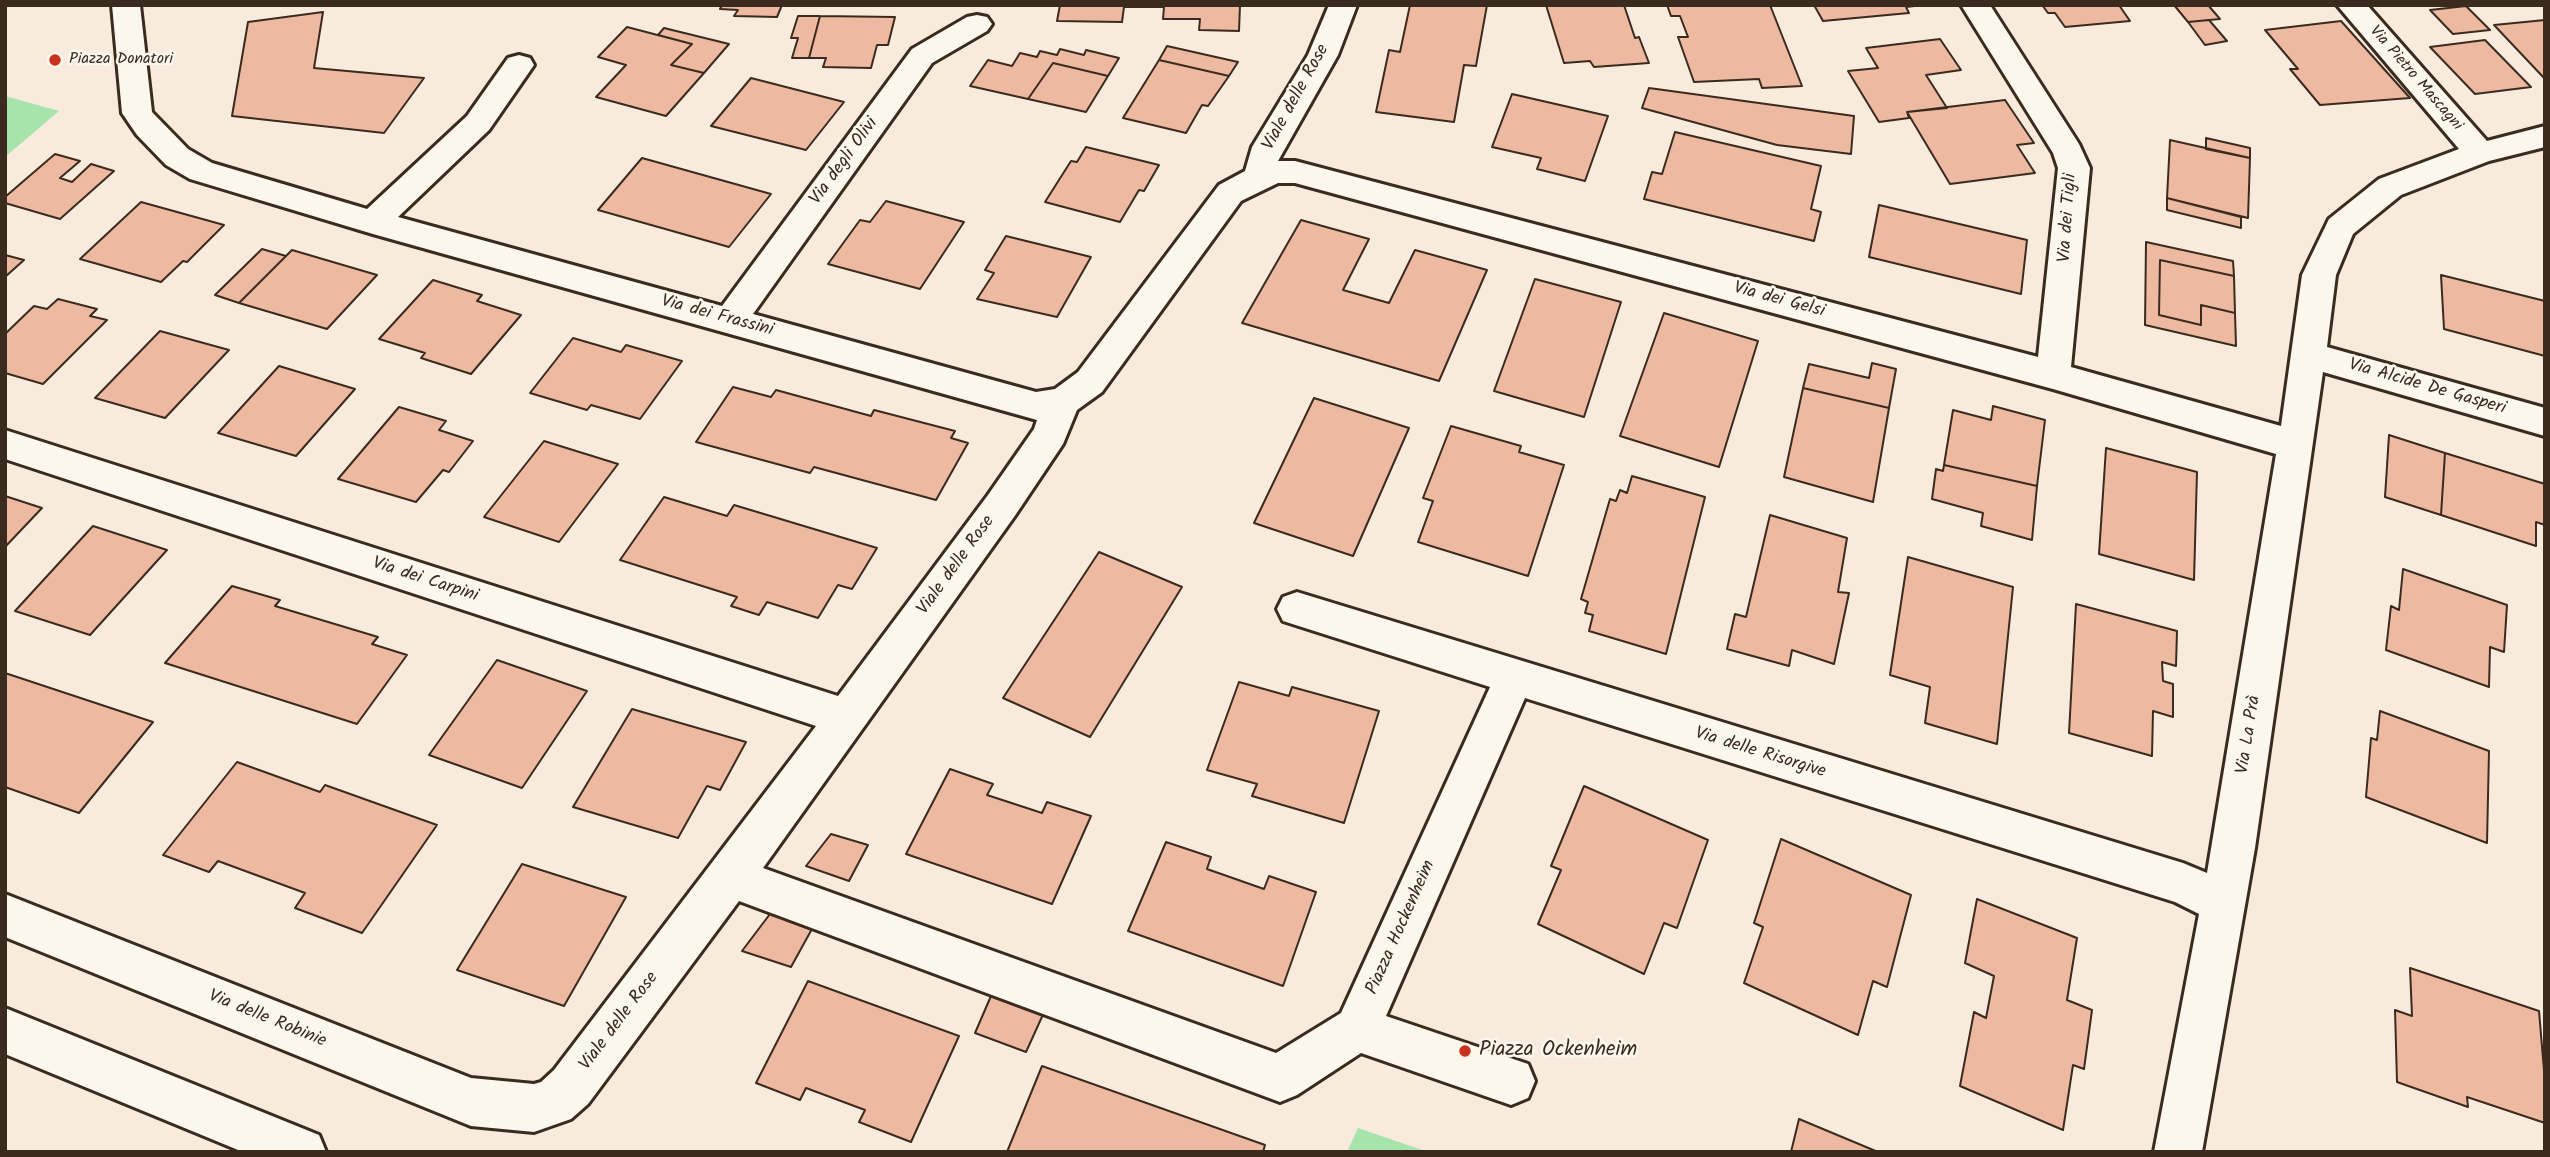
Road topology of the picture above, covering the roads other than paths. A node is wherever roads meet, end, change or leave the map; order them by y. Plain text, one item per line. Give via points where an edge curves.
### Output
1 (126, 5) edge
2 (1343, 5) edge
3 (1975, 5) edge
4 (2351, 5) edge
5 (977, 24) dead end
6 (519, 65) dead end
7 (2545, 136) edge
8 (2480, 153) junction
9 (1260, 177) junction
10 (373, 222) junction
11 (730, 320) junction
12 (2310, 336) junction
13 (2053, 375) junction
14 (1062, 401) junction
15 (2545, 422) edge
16 (5, 444) edge
17 (2296, 444) junction
18 (1297, 609) dead end
19 (1514, 678) junction
20 (845, 718) junction
21 (730, 877) junction
22 (2222, 903) junction
23 (5, 915) edge
24 (1357, 1028) junction
25 (5, 1031) edge
26 (1511, 1081) dead end
27 (534, 1108) joint
28 (302, 1152) edge
29 (2178, 1152) edge

1 - 10 street, Via dei Frassini via 137,113 177,157 201,172
2 - 9 street, Viale delle Rose via 1323,55 1268,147
3 - 13 street, Via dei Tigli via 2074,168
4 - 8 street, Via Pietro Mascagni
5 - 11 street, Via degli Olivi via 922,55
6 - 10 street via 478,123
7 - 8 street, Via La Prà
8 - 12 street, Via La Prà via 2390,187 2340,228 2319,275
9 - 13 street, Via dei Gelsi via 1295,172
9 - 14 street via 1230,193 1090,382
10 - 11 street, Via dei Frassini
11 - 14 street, Via dei Frassini via 1037,406
12 - 15 street, Via Alcide De Gasperi
12 - 17 street, Via La Prà
13 - 17 street, Via dei Gelsi
14 - 20 street, Viale delle Rose via 1049,433 1001,506
16 - 20 street, Via dei Carpini
17 - 22 street, Via La Prà
18 - 19 street, Via delle Risorgive
19 - 22 street, Via delle Risorgive via 2183,884
19 - 24 street, Piazza Hockenheim
20 - 21 street, Viale delle Rose
21 - 24 street via 1280,1078
21 - 27 street, Viale delle Rose via 571,1087 554,1102
22 - 29 street, Via La Prà
23 - 27 street, Via delle Robinie via 471,1102
24 - 26 street
25 - 28 street

